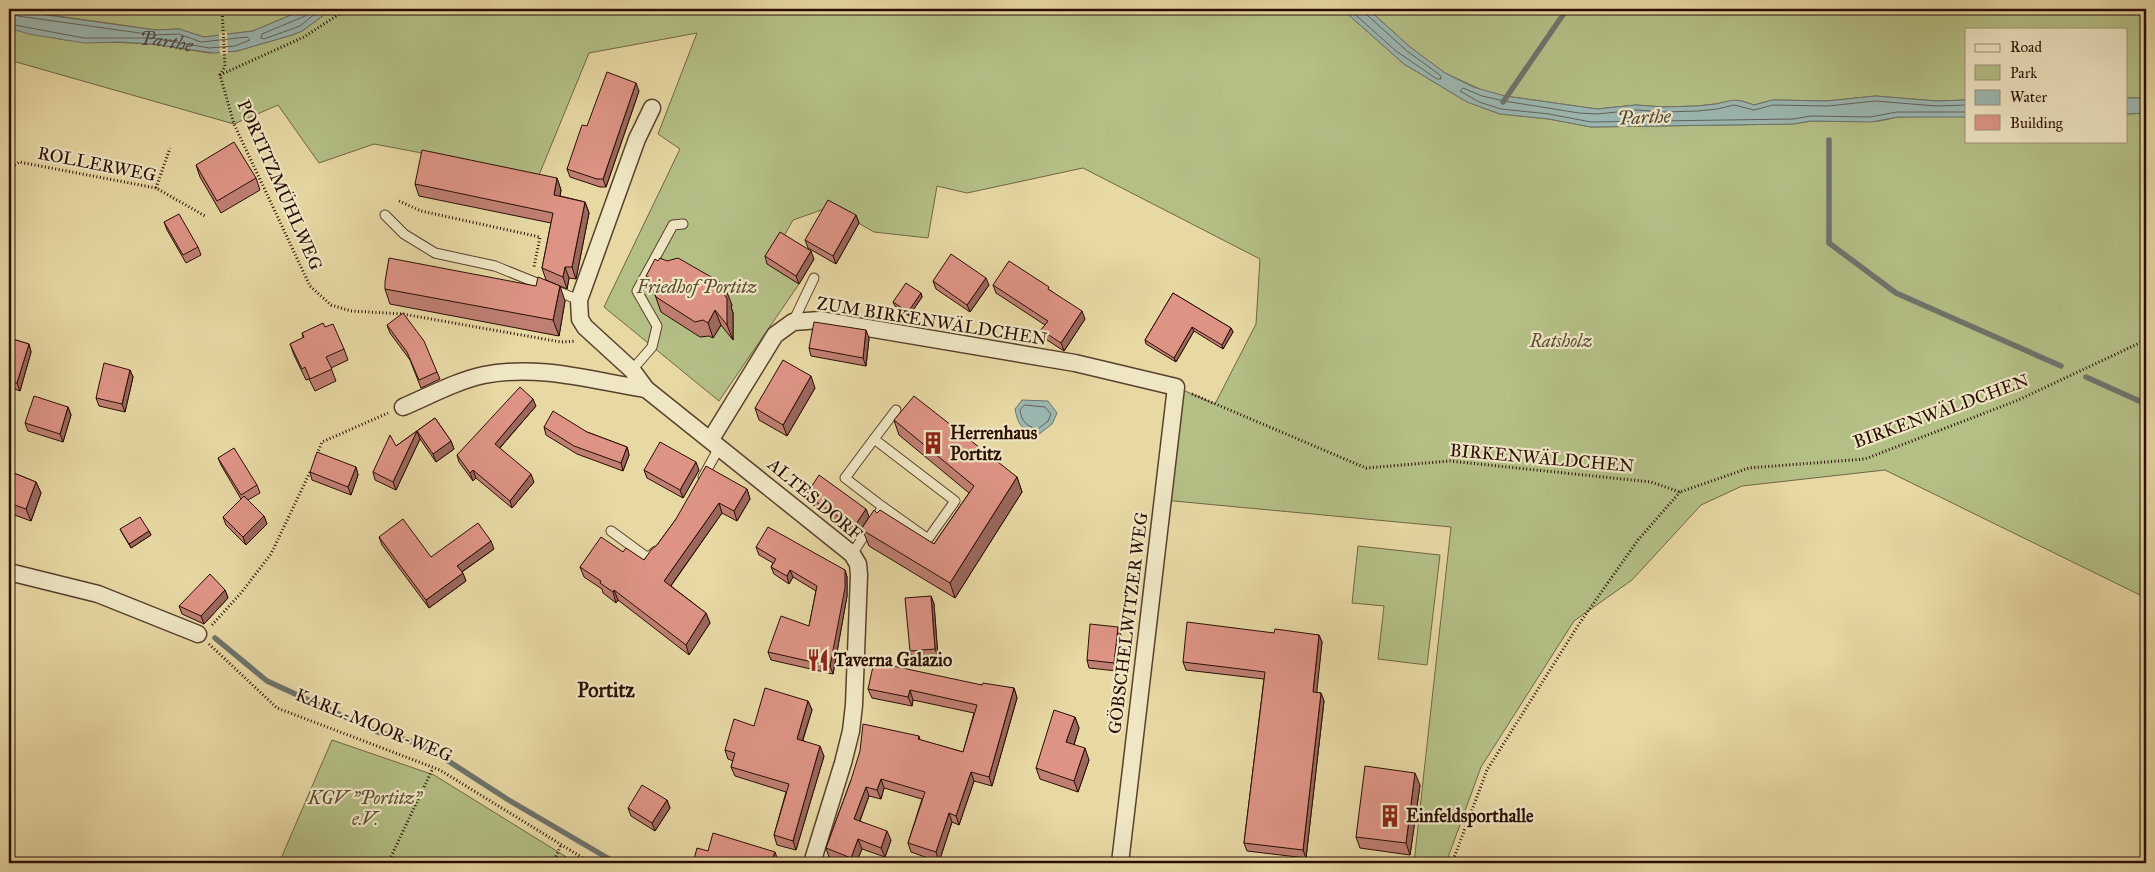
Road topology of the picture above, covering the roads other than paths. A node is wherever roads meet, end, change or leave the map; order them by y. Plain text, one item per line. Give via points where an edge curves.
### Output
1 (652, 108) dead end
2 (386, 215) dead end
3 (683, 224) dead end
4 (814, 278) dead end
5 (579, 300) junction
6 (793, 322) junction
7 (632, 370) junction
8 (1176, 387) joint
9 (646, 389) junction
10 (403, 407) road end
11 (896, 410) dead end
12 (874, 438) junction
13 (715, 443) junction
14 (698, 486) edge
15 (883, 507) junction
16 (611, 531) dead end
17 (660, 546) edge
18 (852, 554) junction
19 (9, 572) edge
20 (198, 634) road end
21 (812, 863) edge
22 (1120, 863) edge

1 - 5 street, ALTES DORF via 637,139
2 - 5 lane via 404,234 435,252 495,266
3 - 7 lane via 673,225 637,291 657,326 652,347
4 - 6 lane
5 - 7 street, ALTES DORF via 580,319 585,327
6 - 8 street, ZUM BIRKENWÄLDCHEN via 820,320 1075,363
6 - 13 street, ZUM BIRKENWÄLDCHEN via 775,335
7 - 9 street, ALTES DORF
8 - 22 street, GÖBSCHELWITZER WEG
9 - 10 street, ALTES DORF via 549,372 497,373 468,379
9 - 13 street, ALTES DORF
11 - 12 lane
12 - 15 lane via 845,478
12 - 15 lane via 956,501 928,539
13 - 14 lane
13 - 18 street, ALTES DORF
15 - 18 lane
16 - 17 lane via 645,556 656,552
18 - 21 street, ALTES DORF via 858,564 859,575 851,731
19 - 20 street via 98,594

